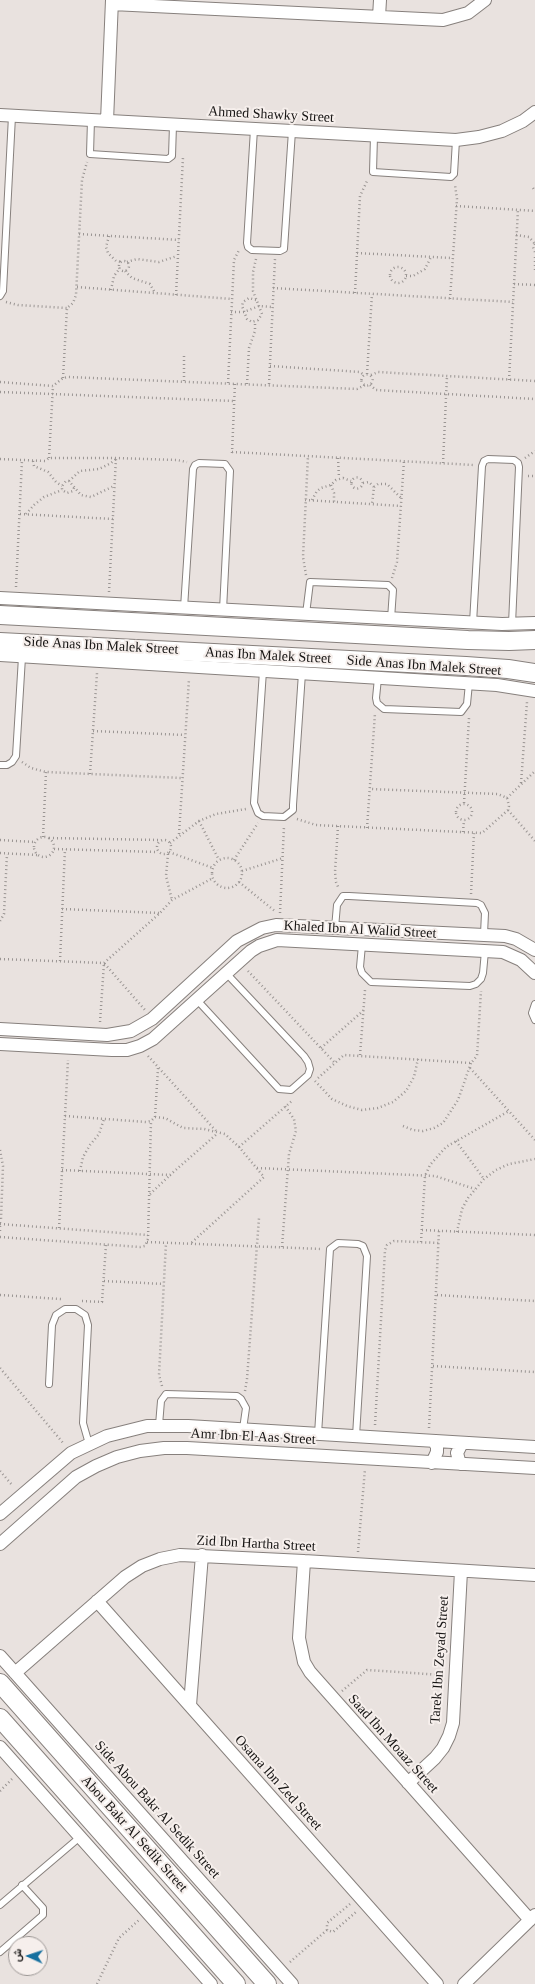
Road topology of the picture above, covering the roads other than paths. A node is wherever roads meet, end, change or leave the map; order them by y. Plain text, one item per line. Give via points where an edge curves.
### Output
1 (380, 0) edge
2 (485, 0) edge
3 (112, 2) edge
4 (230, 5) edge
5 (379, 17) junction
6 (535, 112) edge
7 (0, 116) edge
8 (12, 116) junction
9 (91, 120) junction
10 (107, 121) junction
11 (173, 125) junction
12 (254, 129) junction
13 (292, 131) junction
14 (374, 136) junction
15 (456, 140) junction
16 (1, 296) edge
17 (0, 598) edge
18 (184, 608) junction
19 (223, 610) junction
20 (306, 614) junction
21 (0, 615) edge
22 (391, 619) junction
23 (473, 623) junction
24 (535, 623) edge
25 (512, 624) junction
26 (535, 640) edge
27 (0, 642) edge
28 (0, 655) edge
29 (22, 657) junction
30 (263, 671) junction
31 (302, 673) junction
32 (378, 678) junction
33 (469, 684) junction
34 (533, 684) edge
35 (0, 765) edge
36 (336, 928) junction
37 (405, 931) junction
38 (484, 934) junction
39 (362, 944) junction
40 (404, 947) junction
41 (535, 950) edge
42 (485, 951) junction
43 (216, 961) junction
44 (226, 973) junction
45 (535, 973) edge
46 (197, 1000) junction
47 (535, 1004) edge
48 (535, 1020) edge
49 (0, 1029) edge
50 (0, 1044) edge
51 (49, 1384) dead end
52 (160, 1425) junction
53 (243, 1430) junction
54 (318, 1434) junction
55 (356, 1436) junction
56 (431, 1441) junction
57 (462, 1443) junction
58 (89, 1444) junction
59 (535, 1447) edge
60 (432, 1463) junction
61 (460, 1464) junction
62 (535, 1468) edge
63 (0, 1514) edge
64 (0, 1544) edge
65 (202, 1555) junction
66 (304, 1561) junction
67 (461, 1571) junction
68 (535, 1576) edge
69 (97, 1601) junction
70 (0, 1656) edge
71 (15, 1673) junction
72 (0, 1683) edge
73 (190, 1706) junction
74 (0, 1718) edge
75 (0, 1747) edge
76 (408, 1783) junction
77 (80, 1837) junction
78 (22, 1885) junction
79 (0, 1904) edge
80 (532, 1917) edge
81 (0, 1952) edge
82 (211, 1984) edge
83 (236, 1984) edge
84 (268, 1984) edge
85 (292, 1984) edge
86 (437, 1984) edge
87 (464, 1984) edge

1 - 5 street
2 - 5 street via 468,13 449,19
3 - 4 street
3 - 10 street
4 - 5 street
6 - 15 street, Ahmed Shawky Street via 502,131
7 - 8 street, Ahmed Shawky Street
8 - 9 street, Ahmed Shawky Street
8 - 16 lane
9 - 10 street, Ahmed Shawky Street
9 - 11 lane via 90,154 168,159 172,156
10 - 11 street, Ahmed Shawky Street
11 - 12 street, Ahmed Shawky Street
12 - 13 street, Ahmed Shawky Street
12 - 13 lane via 247,243 252,250 284,249
13 - 14 street, Ahmed Shawky Street
14 - 15 street, Ahmed Shawky Street
14 - 15 lane via 373,172 453,176
17 - 18 street
18 - 19 street
18 - 19 lane via 193,469 199,463 224,464 230,471
19 - 20 street
20 - 22 street
20 - 22 lane via 310,582 388,585 393,590
21 - 26 street, Anas Ibn Malek Street via 468,640
22 - 23 street
23 - 25 street
23 - 25 lane via 482,466 484,461 514,460 520,467
24 - 25 street
27 - 34 street, Anas Ibn Malek Street via 508,669
28 - 29 street, Side Anas Ibn Malek Street
29 - 30 street, Side Anas Ibn Malek Street
29 - 35 lane via 16,756 7,765
30 - 31 street, Side Anas Ibn Malek Street
30 - 31 lane via 255,808 263,816 287,816 294,805
31 - 32 street, Side Anas Ibn Malek Street
32 - 33 street, Side Anas Ibn Malek Street
32 - 33 lane via 376,698 377,703 384,709 456,714 462,712 467,704
33 - 34 street, Side Anas Ibn Malek Street
36 - 37 street, Khaled Ibn Al Walid Street
36 - 38 lane via 337,905 343,896 477,903 485,913
36 - 43 street, Khaled Ibn Al Walid Street via 276,925 262,928 238,941
37 - 38 street, Khaled Ibn Al Walid Street
37 - 40 street
38 - 41 street, Khaled Ibn Al Walid Street via 516,939
39 - 40 street, Khaled Ibn Al Walid Street
39 - 42 lane via 360,967 371,982 470,986 481,979 484,972
39 - 44 street, Khaled Ibn Al Walid Street via 277,940 259,946
40 - 42 street, Khaled Ibn Al Walid Street
42 - 45 street, Khaled Ibn Al Walid Street via 512,955
43 - 44 street
43 - 49 street, Khaled Ibn Al Walid Street via 152,1019 131,1031 99,1035
44 - 46 street, Khaled Ibn Al Walid Street
44 - 46 lane via 304,1056 310,1069 308,1076 291,1090 279,1089
46 - 50 street, Khaled Ibn Al Walid Street via 153,1039 127,1050
47 - 48 lane via 532,1013
51 - 58 lane via 52,1325 60,1312 76,1308 85,1315 88,1325 83,1424
52 - 53 street, Amr Ibn El Aas Street
52 - 53 lane via 161,1402 166,1394 237,1396 246,1408
52 - 58 street, Amr Ibn El Aas Street via 127,1430
53 - 54 street, Amr Ibn El Aas Street
54 - 55 street, Amr Ibn El Aas Street
54 - 55 lane via 330,1249 338,1243 358,1244 363,1246 367,1256
55 - 56 street, Amr Ibn El Aas Street
56 - 57 street, Amr Ibn El Aas Street
56 - 60 street via 437,1452
57 - 59 street, Amr Ibn El Aas Street
57 - 61 street via 457,1453
58 - 63 street, Amr Ibn El Aas Street via 71,1453
60 - 61 street, Amr Ibn El Aas Street
60 - 64 street, Amr Ibn El Aas Street via 187,1448 140,1451 117,1457 76,1477
61 - 62 street, Amr Ibn El Aas Street
65 - 66 street, Zid Ibn Hartha Street
65 - 69 street, Zid Ibn Hartha Street via 180,1555 142,1566
65 - 73 street
66 - 67 street, Zid Ibn Hartha Street
66 - 76 street, Saad Ibn Moaaz Street via 299,1626 300,1650 310,1672
67 - 68 street, Zid Ibn Hartha Street
67 - 76 street, Tarek Ibn Zeyad Street via 452,1723 449,1736 435,1758
69 - 71 street, Zid Ibn Hartha Street
69 - 73 street, Osama Ibn Zed Street
70 - 71 street, Side Abou Bakr Al Sedik Street
71 - 85 street, Side Abou Bakr Al Sedik Street
72 - 84 street, Abou Bakr Al Sedik Street
73 - 86 street, Osama Ibn Zed Street
74 - 83 street, Abou Bakr Al Sedik Street
75 - 77 street
76 - 80 street, Saad Ibn Moaaz Street
77 - 78 lane
77 - 82 street
78 - 79 lane
78 - 81 lane via 43,1908 43,1915
80 - 87 street

